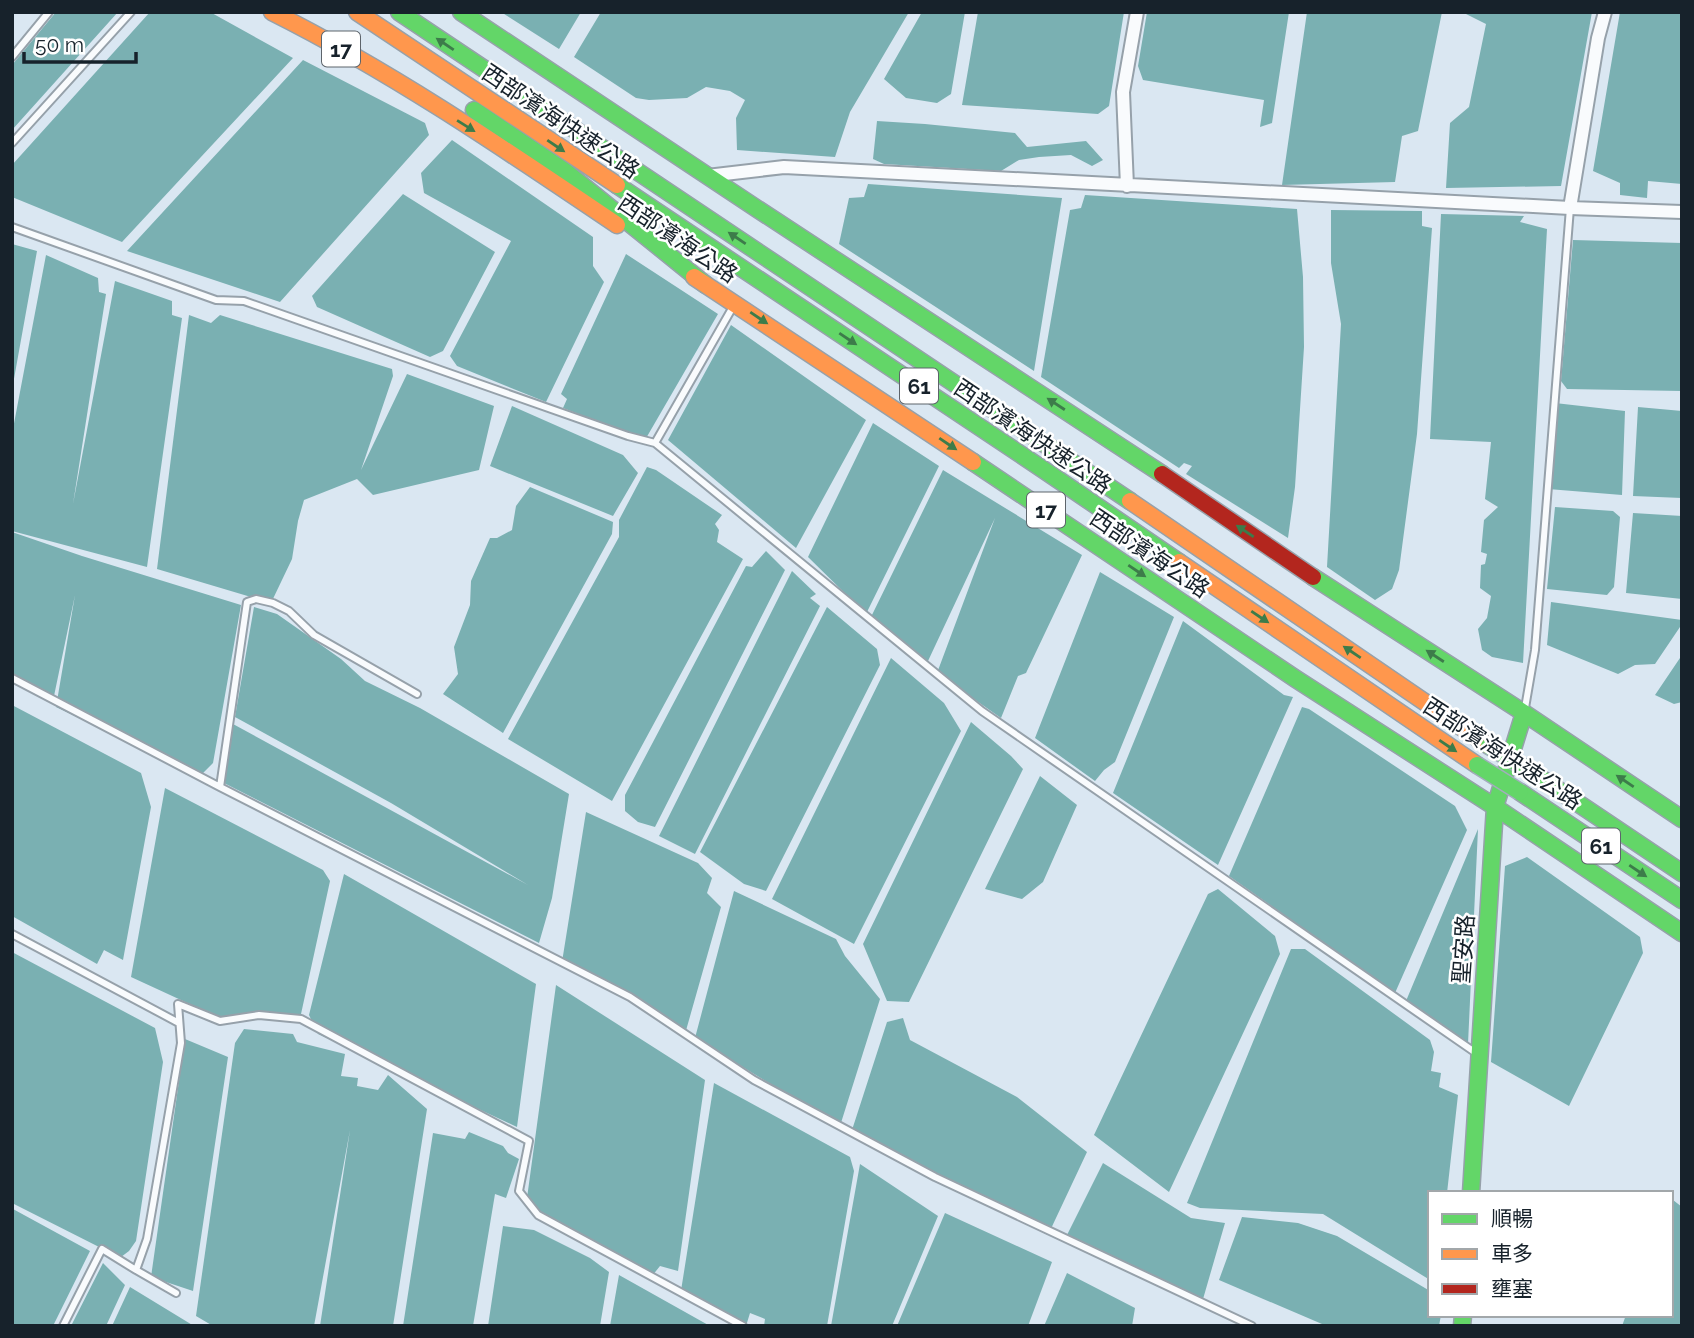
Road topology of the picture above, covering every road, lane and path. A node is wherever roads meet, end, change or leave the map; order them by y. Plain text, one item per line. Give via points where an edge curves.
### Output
1 (49, 12) edge
2 (131, 12) edge
3 (272, 12) edge
4 (342, 12) edge
5 (357, 12) edge
6 (398, 12) edge
7 (461, 12) edge
8 (1137, 12) edge
9 (1605, 12) edge
10 (12, 57) edge
11 (426, 77) dead end
12 (458, 99) dead end
13 (12, 143) edge
14 (707, 176) junction
15 (1127, 186) junction
16 (1570, 208) junction
17 (1682, 212) edge
18 (12, 227) edge
19 (706, 285) junction
20 (735, 303) junction
21 (655, 443) junction
22 (12, 678) edge
23 (417, 694) dead end
24 (1524, 713) junction
25 (220, 787) junction
26 (1495, 807) junction
27 (1682, 819) edge
28 (1682, 873) edge
29 (1682, 900) edge
30 (1682, 933) edge
31 (12, 934) edge
32 (180, 1023) junction
33 (1479, 1055) junction
34 (1471, 1191) edge
35 (136, 1270) junction
36 (176, 1293) dead end
37 (63, 1326) edge
38 (743, 1326) edge
39 (1252, 1326) edge

1 - 10 lane
2 - 13 lane
3 -> 19 main road, 西部濱海公路 / 17 via 352,55 507,151
4 - 11 main road
5 -> 29 main road, 西部濱海快速公路 / 61, bridge
28 -> 6 main road, 西部濱海快速公路 / 61, bridge
7 - 14 main road
8 - 15 street via 1123,92
9 - 16 street
12 - 19 main road via 566,172
14 - 15 street via 784,167
24 -> 14 main road
15 - 16 street
16 - 17 street
16 - 24 lane via 1535,650
18 - 21 lane via 216,300 244,301
19 - 20 main road, 西部濱海公路 / 17
20 - 21 lane
20 -> 26 main road, 西部濱海公路 / 17
21 - 33 lane via 982,711
22 - 25 lane
23 - 25 lane via 314,635 289,611 256,599 247,602
24 - 26 main road, 聖安路
27 -> 24 main road
25 - 39 lane via 629,997 754,1080 923,1170
26 - 30 main road, 西部濱海公路 / 17
26 - 33 main road, 聖安路
31 - 32 lane
32 - 35 lane via 181,1043 148,1239
32 - 38 lane via 178,1004 220,1021 259,1015 301,1019 321,1029 529,1141 519,1191 538,1214
33 - 34 main road, 聖安路
35 - 36 lane
35 - 37 lane via 102,1249

